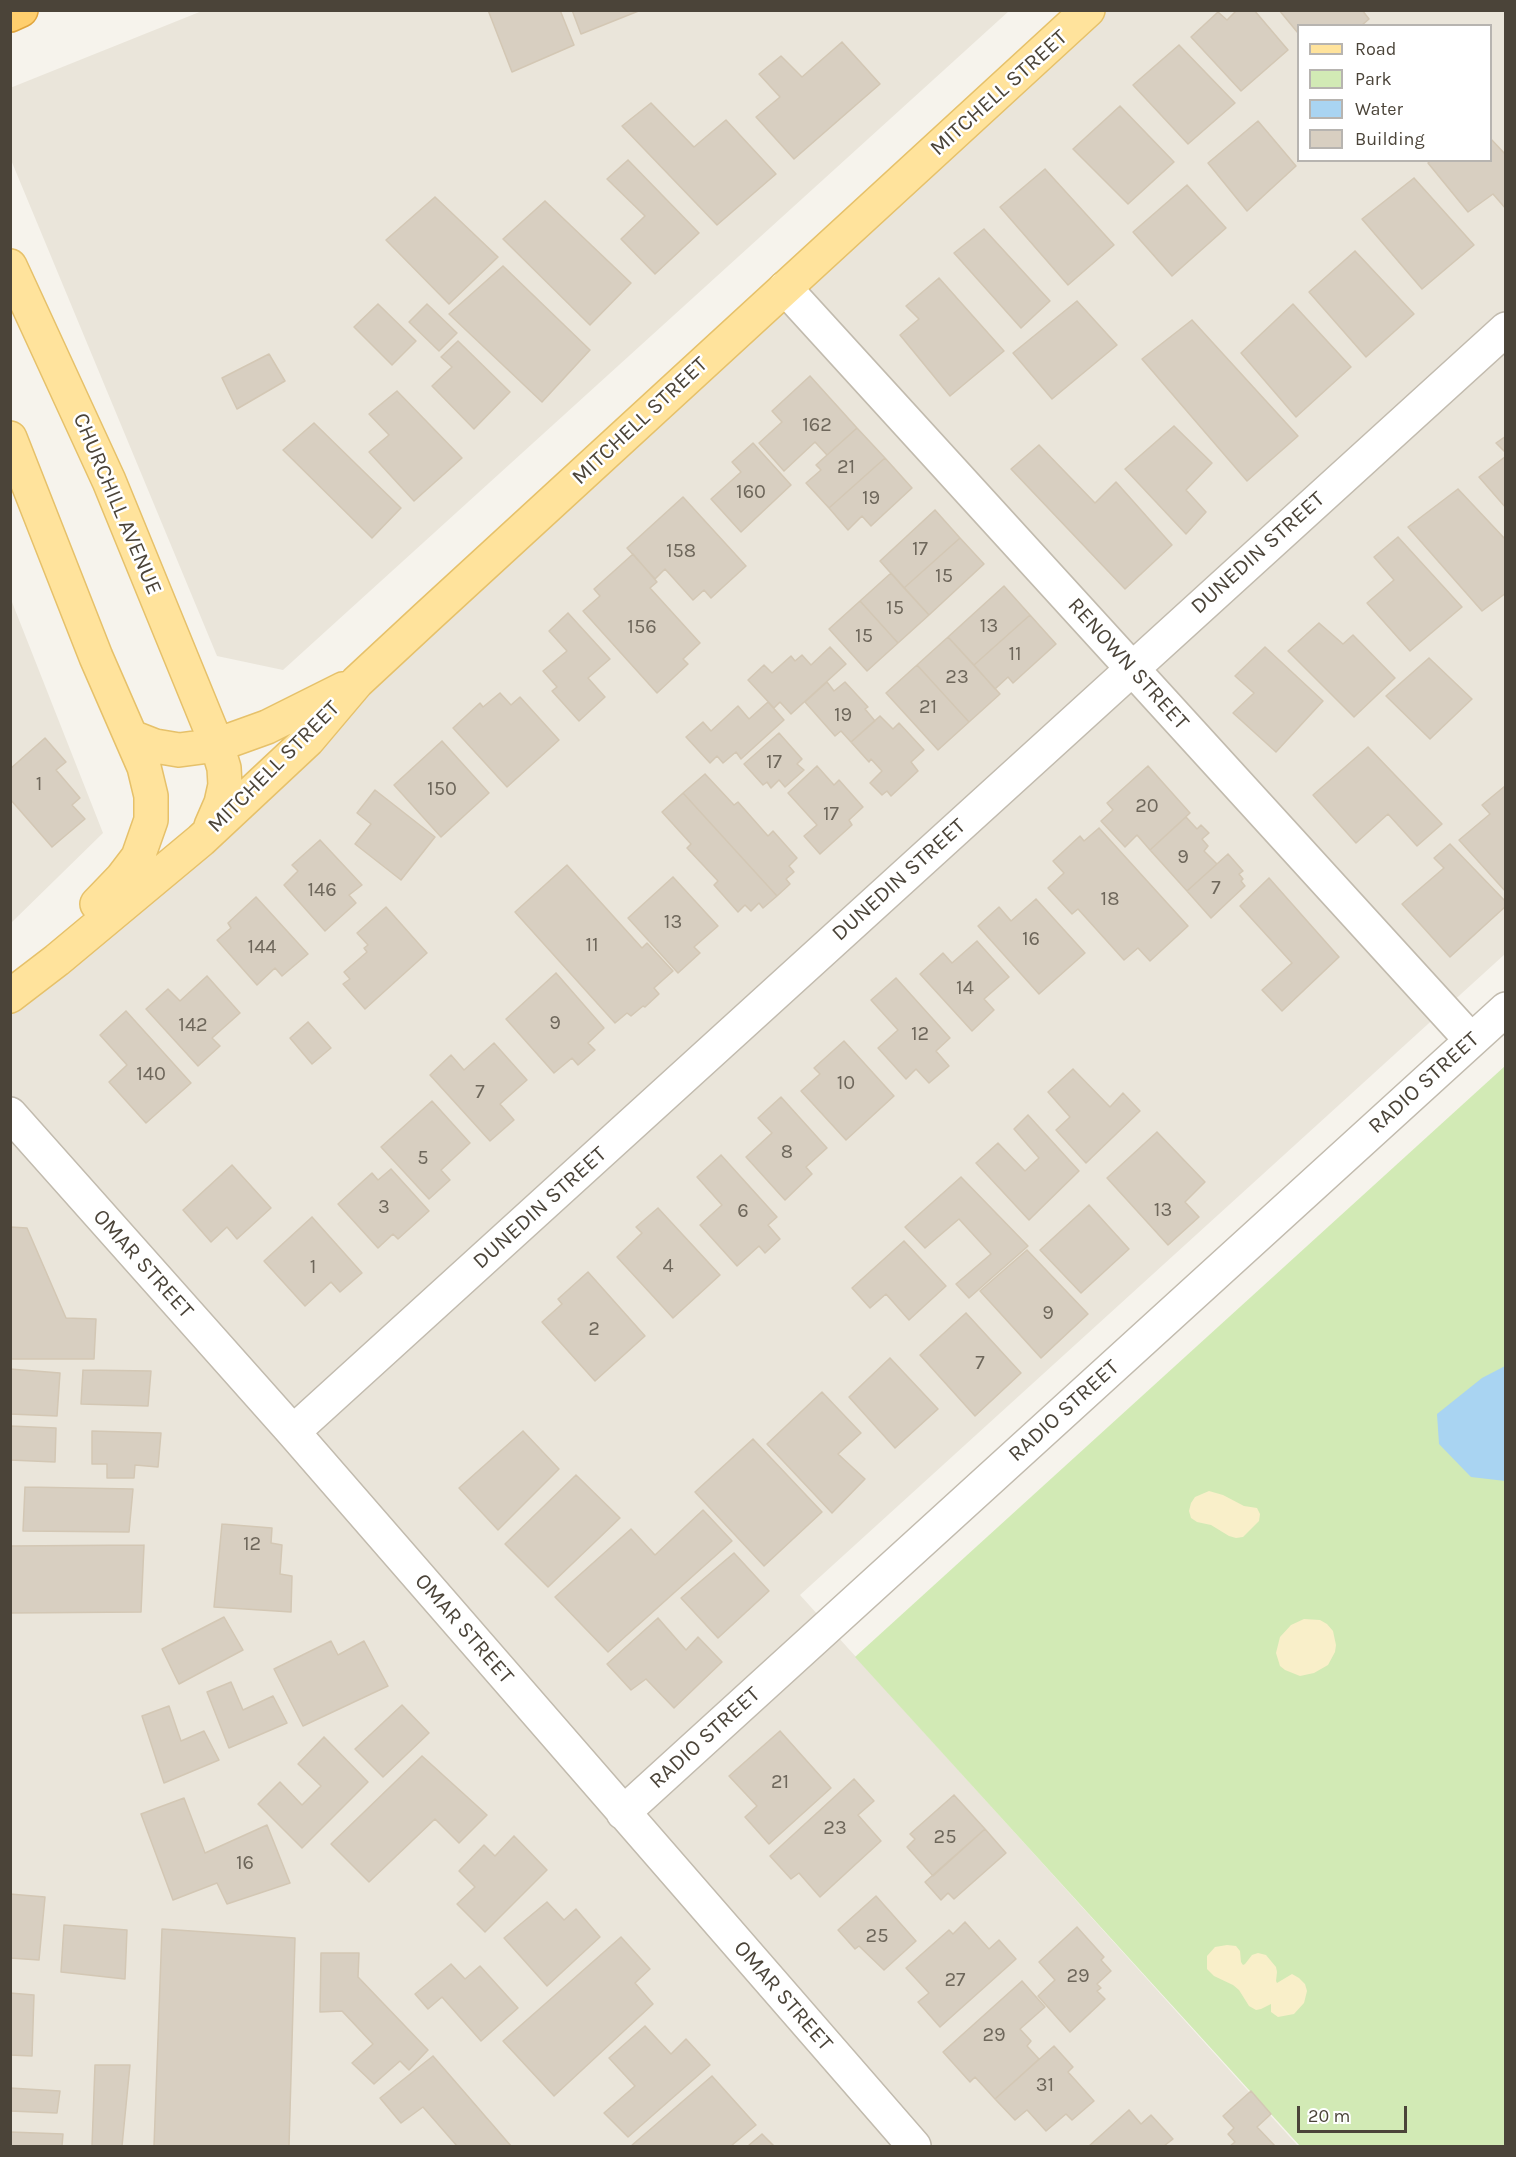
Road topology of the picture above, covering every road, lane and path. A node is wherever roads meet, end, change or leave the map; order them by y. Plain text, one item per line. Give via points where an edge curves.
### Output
1 (21, 10) edge
2 (1088, 10) edge
3 (10, 15) edge
4 (10, 266) edge
5 (785, 288) junction
6 (1506, 329) edge
7 (10, 438) edge
8 (1132, 668) junction
9 (357, 682) junction
10 (132, 737) junction
11 (218, 745) junction
12 (201, 840) junction
13 (10, 995) edge
14 (1506, 1009) edge
15 (1471, 1041) junction
16 (10, 1114) edge
17 (293, 1432) junction
18 (623, 1813) junction
19 (914, 2146) edge

1 - 3 highway
2 - 5 main road, MITCHELL STREET
4 - 11 main road, CHURCHILL AVENUE via 109,481
5 - 8 street, RENOWN STREET
5 - 9 main road, MITCHELL STREET
6 - 8 street, DUNEDIN STREET
7 - 10 main road via 96,657
8 - 15 street, RENOWN STREET
8 - 17 street, DUNEDIN STREET
9 - 11 main road via 267,728
9 - 12 main road, MITCHELL STREET via 308,740
10 - 11 main road via 179,750
10 - 13 main road, MITCHELL STREET via 151,796 151,820 138,857
11 - 12 main road, MITCHELL STREET via 225,777 224,794
12 - 13 main road, MITCHELL STREET
14 - 15 street, RADIO STREET
15 - 18 street, RADIO STREET
16 - 17 street, OMAR STREET
17 - 18 street, OMAR STREET
18 - 19 street, OMAR STREET

